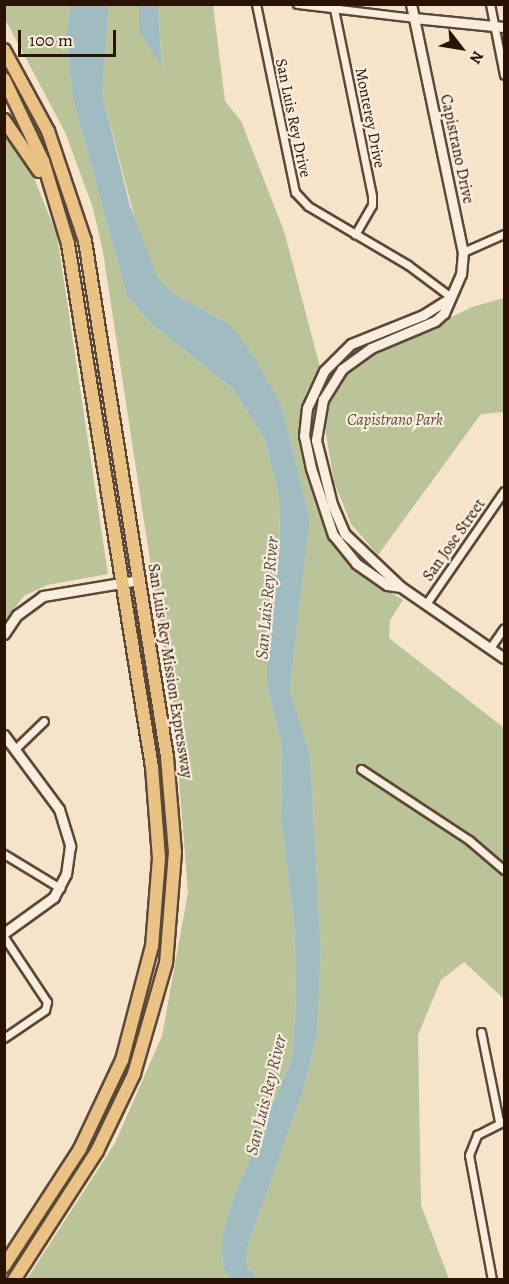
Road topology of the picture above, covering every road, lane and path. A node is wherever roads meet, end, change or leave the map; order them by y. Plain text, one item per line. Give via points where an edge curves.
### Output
1 (256, 4) edge
2 (297, 4) edge
3 (411, 4) edge
4 (490, 4) edge
5 (334, 7) edge
6 (414, 18) junction
7 (500, 27) edge
8 (4, 50) edge
9 (504, 75) edge
10 (4, 79) edge
11 (4, 120) edge
12 (355, 234) junction
13 (504, 234) edge
14 (69, 244) junction
15 (463, 252) junction
16 (451, 297) junction
17 (504, 491) edge
18 (139, 580) junction
19 (122, 582) junction
20 (426, 604) junction
21 (504, 628) edge
22 (4, 634) edge
23 (490, 648) junction
24 (504, 658) edge
25 (44, 721) dead end
26 (4, 735) edge
27 (15, 749) junction
28 (361, 769) dead end
29 (4, 854) edge
30 (504, 870) edge
31 (60, 888) junction
32 (4, 935) edge
33 (481, 1032) dead end
34 (4, 1038) edge
35 (502, 1121) edge
36 (4, 1266) edge
37 (14, 1280) edge
38 (492, 1280) edge

1 - 12 street, San Luis Rey Drive via 295,192 308,206
2 - 5 street
3 - 6 street, Capistrano Drive
4 - 7 street
5 - 6 street
5 - 12 street, Monterey Drive via 372,196 372,205
6 - 7 street
6 - 15 street, Capistrano Drive
7 - 9 street
8 - 18 highway, San Luis Rey Mission Expressway via 48,131 82,231
10 - 14 highway via 40,153
11 - 14 highway via 34,160
12 - 16 street, San Luis Rey Drive
13 - 15 street
14 - 19 highway, San Luis Rey Mission Expressway
15 - 16 street, Capistrano Drive via 461,274
16 - 20 street via 423,315 351,344 324,371 307,408 304,436 333,535 356,563 387,585 401,587
17 - 20 street, San Jose Street
18 - 19 street
18 - 37 highway, San Luis Rey Mission Expressway via 173,801 175,878 165,963 148,1035 116,1116
19 - 22 street via 43,596 17,615
19 - 36 highway, San Luis Rey Mission Expressway via 158,822 152,946 139,1007 103,1105
20 - 23 street
21 - 23 street
23 - 24 street
25 - 27 street
26 - 27 street
27 - 31 street via 65,820 70,860
28 - 30 street via 469,840
29 - 31 street
31 - 32 street via 46,905
32 - 34 street via 47,1005
33 - 35 street
35 - 38 street via 477,1135 469,1155

